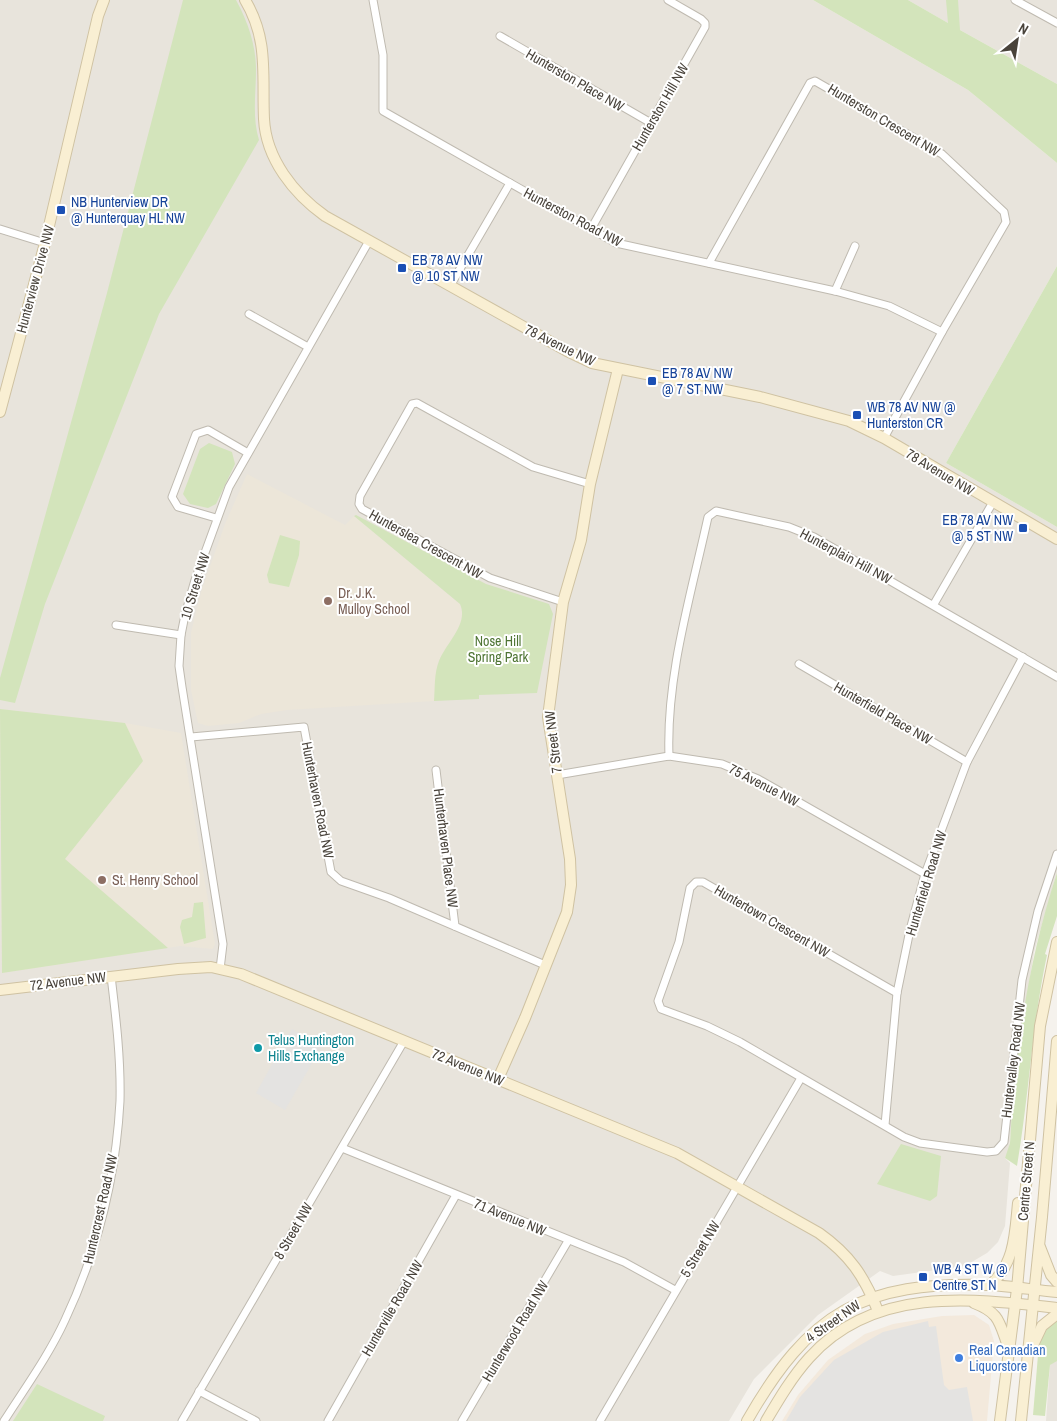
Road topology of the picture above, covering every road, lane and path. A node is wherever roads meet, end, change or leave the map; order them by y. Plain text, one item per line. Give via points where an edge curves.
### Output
1 (104, 0) edge
2 (245, 0) edge
3 (373, 0) edge
4 (668, 0) edge
5 (1015, 0) edge
6 (1057, 23) edge
7 (500, 36) dead end
8 (650, 123) junction
9 (510, 183) junction
10 (0, 229) edge
11 (591, 229) junction
12 (369, 241) junction
13 (45, 243) junction
14 (855, 246) dead end
15 (709, 263) junction
16 (450, 286) junction
17 (835, 292) junction
18 (250, 314) dead end
19 (942, 332) junction
20 (308, 347) junction
21 (618, 369) junction
22 (0, 412) edge
23 (884, 438) junction
24 (248, 452) junction
25 (590, 484) junction
26 (993, 502) junction
27 (216, 518) junction
28 (1057, 539) edge
29 (563, 602) junction
30 (934, 604) junction
31 (116, 625) dead end
32 (181, 635) junction
33 (1023, 657) junction
34 (799, 664) dead end
35 (1057, 677) edge
36 (191, 737) junction
37 (669, 756) junction
38 (967, 762) junction
39 (436, 770) dead end
40 (557, 775) junction
41 (1057, 854) edge
42 (925, 874) junction
43 (455, 926) junction
44 (1057, 942) edge
45 (546, 965) junction
46 (220, 969) junction
47 (111, 976) junction
48 (0, 990) edge
49 (897, 993) junction
50 (404, 1040) junction
51 (1057, 1041) edge
52 (801, 1078) junction
53 (498, 1079) junction
54 (885, 1125) junction
55 (342, 1148) junction
56 (1027, 1169) junction
57 (737, 1186) junction
58 (456, 1195) junction
59 (568, 1240) junction
60 (1040, 1246) junction
61 (1057, 1282) edge
62 (990, 1285) junction
63 (1017, 1289) junction
64 (675, 1290) junction
65 (1035, 1290) junction
66 (1057, 1292) edge
67 (872, 1296) junction
68 (966, 1299) junction
69 (1016, 1304) junction
70 (1033, 1306) junction
71 (1057, 1308) edge
72 (878, 1311) junction
73 (1057, 1314) edge
74 (1029, 1349) junction
75 (1009, 1350) junction
76 (199, 1391) junction
77 (4, 1421) edge
78 (182, 1421) edge
79 (256, 1421) edge
80 (328, 1421) edge
81 (462, 1421) edge
82 (600, 1421) edge
83 (747, 1421) edge
84 (766, 1421) edge
85 (1000, 1421) edge
86 (1021, 1421) edge

1 - 13 street, Hunterview Drive NW
2 - 12 street, 78 Avenue NW via 254,15 262,44 264,121 269,145 279,168 312,207
3 - 9 street, Hunterston Road NW via 383,55 383,111
4 - 8 street, Hunterston Hill NW via 701,19 706,26
5 - 6 street
7 - 8 street, Hunterston Place NW
8 - 11 street, Hunterston Hill NW
9 - 11 street, Hunterston Road NW
9 - 16 street
10 - 13 street
11 - 15 street, Hunterston Road NW via 616,243
12 - 16 street, 78 Avenue NW
12 - 20 street, 10 Street NW
13 - 22 street, Hunterview Drive NW
14 - 17 street
15 - 17 street, Hunterston Road NW
15 - 19 street, Hunterston Crescent NW via 810,83 815,81 942,154 1004,212 1006,222
16 - 21 street, 78 Avenue NW via 567,351
17 - 19 street, Hunterston Road NW via 889,306
18 - 20 street
19 - 23 street, Hunterston Crescent NW
20 - 24 street, 10 Street NW
21 - 23 street, 78 Avenue NW via 760,397 849,421
21 - 25 street, 7 Street NW
23 - 26 street, 78 Avenue NW
24 - 27 street, 10 Street NW
24 - 27 street via 208,430 196,434 172,497 178,507
25 - 29 street, 7 Street NW via 581,540
25 - 29 street, Hunterslea Crescent NW via 533,467 418,403 412,404 360,496 362,509 490,578
26 - 28 street, 78 Avenue NW
26 - 30 street
27 - 32 street, 10 Street NW
29 - 40 street, 7 Street NW via 548,717
30 - 33 street, Hunterplain Hill NW
30 - 37 street, Hunterplain Hill NW via 814,537 789,527 716,511 708,517 672,685
31 - 32 street
32 - 36 street, 10 Street NW via 180,673
33 - 35 street, Hunterplain Hill NW
33 - 38 street, Hunterfield Road NW
34 - 38 street, Hunterfield Place NW
36 - 43 street, Hunterhaven Road NW via 304,727 332,872 342,881
36 - 46 street, 10 Street NW via 223,944
37 - 40 street, 75 Avenue NW
37 - 42 street, 75 Avenue NW via 736,768
38 - 42 street, Hunterfield Road NW
39 - 43 street, Hunterhaven Place NW
40 - 45 street, 7 Street NW via 571,885 566,912
41 - 54 street, Huntervalley Road NW via 1038,911 1022,980 1001,1147 988,1152 920,1143
42 - 49 street, Hunterfield Road NW
43 - 45 street, Hunterhaven Road NW
44 - 56 street, Centre Street N via 1040,1026
45 - 53 street, 7 Street NW
46 - 47 street, 72 Avenue NW via 169,969
46 - 50 street, 72 Avenue NW via 279,988
47 - 48 street, 72 Avenue NW
47 - 77 street, Huntercrest Road NW via 118,1035 120,1101 111,1174 93,1254 64,1322
49 - 52 street, Huntertown Crescent NW via 704,882 696,882 690,888 679,942 658,1001 661,1009 715,1030
49 - 54 street, Hunterfield Road NW
50 - 53 street, 72 Avenue NW
50 - 55 street, 8 Street NW
51 - 60 street, Centre Street N
52 - 54 street, Huntertown Crescent NW
52 - 57 street, 5 Street NW
53 - 57 street, 72 Avenue NW via 677,1153
55 - 58 street, 71 Avenue NW
55 - 76 street, 8 Street NW
56 - 62 street via 1019,1185 1013,1247 1003,1273
56 - 63 street, Centre Street N
57 - 64 street, 5 Street NW
57 - 67 street, 72 Avenue NW via 839,1248 858,1270
58 - 59 street, 71 Avenue NW
58 - 80 street, Hunterville Road NW
59 - 64 street, 71 Avenue NW via 624,1262
59 - 81 street, Hunterwood Road NW
60 - 61 street
60 - 65 street, Centre Street N
62 - 63 street, 4 Street NW
62 - 67 street, 4 Street NW via 912,1287
63 - 65 street, 4 Street NW
63 - 69 street, Centre Street N
64 - 82 street, 5 Street NW
65 - 66 street, 4 Street NW
65 - 70 street, Centre Street N
67 - 72 street, 72 Avenue NW
67 - 83 street, 4 Street NW via 828,1321 794,1350
68 - 69 street, 4 Street NW
68 - 72 street, 4 Street NW via 918,1302
68 - 75 street via 996,1315
69 - 70 street, 4 Street NW
69 - 75 street, Centre Street N
70 - 71 street, 4 Street NW
70 - 74 street, Centre Street N
72 - 84 street, 4 Street NW via 844,1328 810,1356 786,1386
73 - 74 street via 1042,1326
74 - 86 street, Centre Street N
75 - 85 street, Centre Street N
76 - 78 street, 8 Street NW
76 - 79 street

